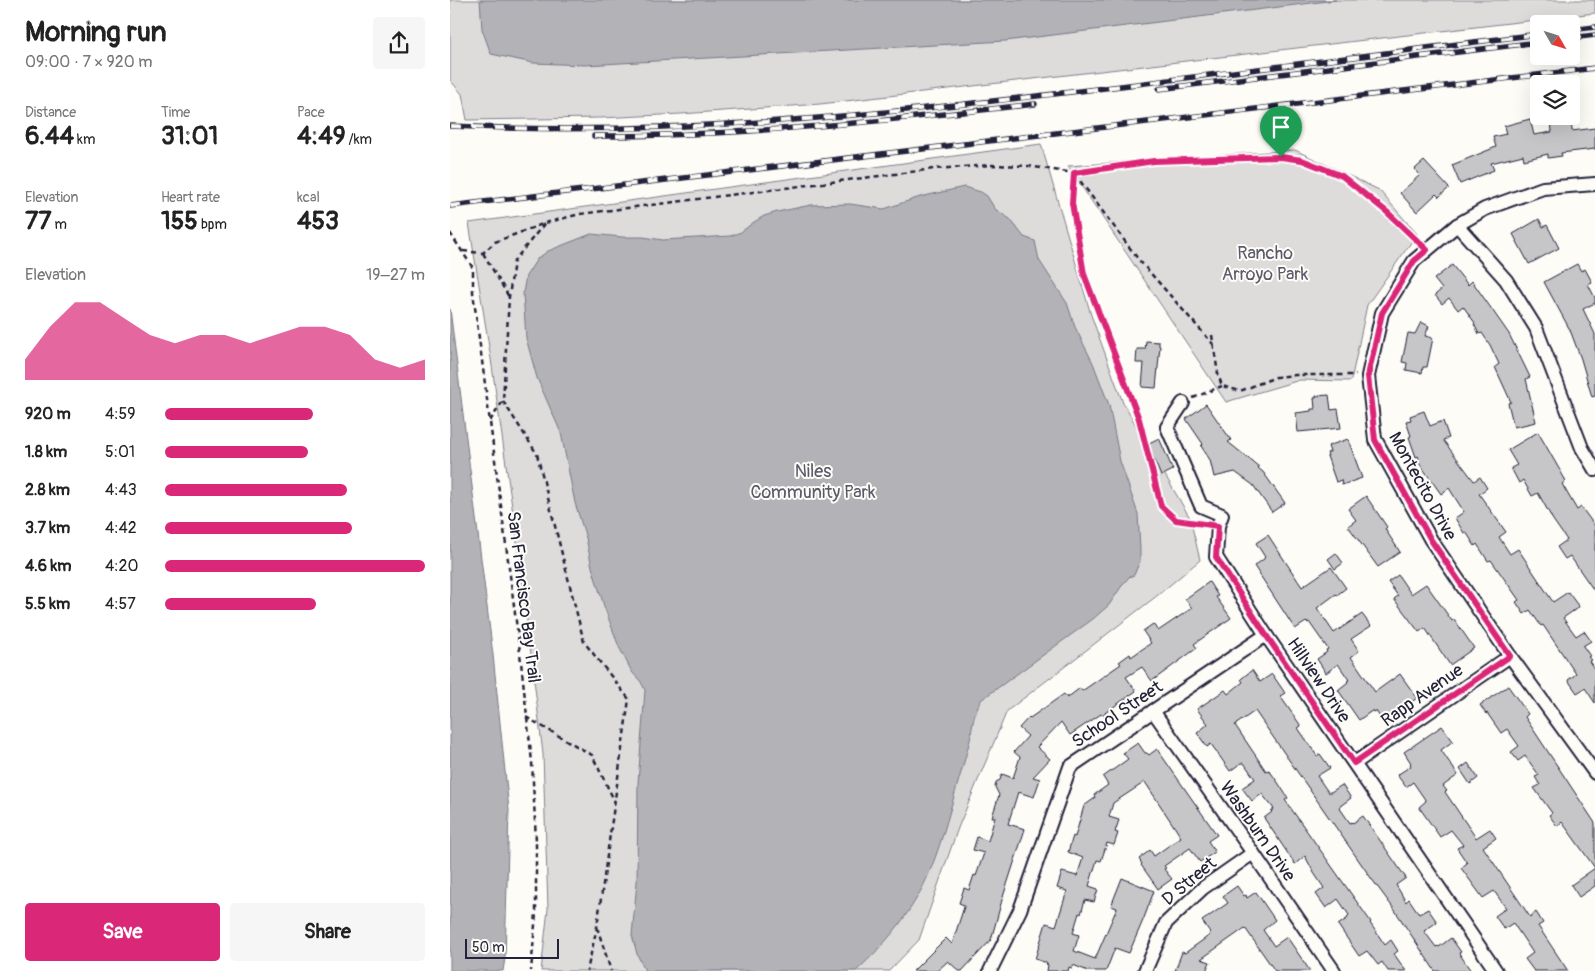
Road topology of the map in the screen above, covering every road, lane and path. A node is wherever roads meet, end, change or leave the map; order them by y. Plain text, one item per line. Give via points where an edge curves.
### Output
1 (1074, 173) junction
2 (1595, 184) edge
3 (545, 223) junction
4 (1457, 225) junction
5 (450, 233) edge
6 (1427, 250) junction
7 (463, 251) junction
8 (483, 253) junction
9 (509, 297) junction
10 (1212, 334) dead end
11 (1212, 344) junction
12 (1368, 376) junction
13 (1222, 386) junction
14 (503, 401) junction
15 (1183, 402) joint
16 (490, 422) junction
17 (1595, 470) edge
18 (1218, 526) junction
19 (1266, 635) junction
20 (1510, 656) junction
21 (1153, 711) junction
22 (526, 717) junction
23 (1354, 763) junction
24 (1595, 773) edge
25 (615, 803) junction
26 (1254, 853) junction
27 (597, 927) junction
28 (531, 971) edge
29 (587, 971) edge
30 (611, 971) edge
31 (990, 971) edge
32 (1145, 971) edge
33 (1334, 971) edge
34 (1496, 971) edge

1 - 3 path via 1028,166 934,168 580,214
1 - 6 path via 1154,161 1281,157 1302,160 1342,176
1 - 11 path via 1138,260
1 - 18 path via 1072,203 1084,274 1139,419 1161,506 1176,520
2 - 4 street, Montecito Drive via 1543,188 1485,209
3 - 8 path via 495,242
3 - 9 path via 514,262
4 - 6 street, Montecito Drive
4 - 17 street via 1506,280 1536,328 1582,448
5 - 7 path, San Francisco Bay Trail
6 - 12 street, Montecito Drive via 1414,261 1382,313
7 - 8 path
7 - 16 path, San Francisco Bay Trail via 473,268 473,292
8 - 9 path
9 - 14 path
10 - 11 path
11 - 13 path
12 - 13 path via 1276,377 1240,391
12 - 20 street, Montecito Drive via 1375,440 1431,540
13 - 15 path
14 - 16 path
14 - 25 path via 537,454 584,642 629,699
15 - 18 street via 1167,426 1201,506 1222,515
16 - 22 path, San Francisco Bay Trail
18 - 19 street, Hillview Drive via 1216,557
19 - 21 street, School Street
19 - 23 street, Hillview Drive
20 - 23 street, Rapp Avenue
20 - 24 street, Montecito Drive
21 - 26 street, Washburn Drive
21 - 31 street, School Street via 1070,767 1020,910
22 - 25 path via 592,755
22 - 28 path, San Francisco Bay Trail via 536,841 536,913
23 - 34 street, Hillview Drive
25 - 27 path
26 - 32 street, D Street via 1203,888 1166,923
26 - 33 street, Washburn Drive
27 - 29 path
27 - 30 path

